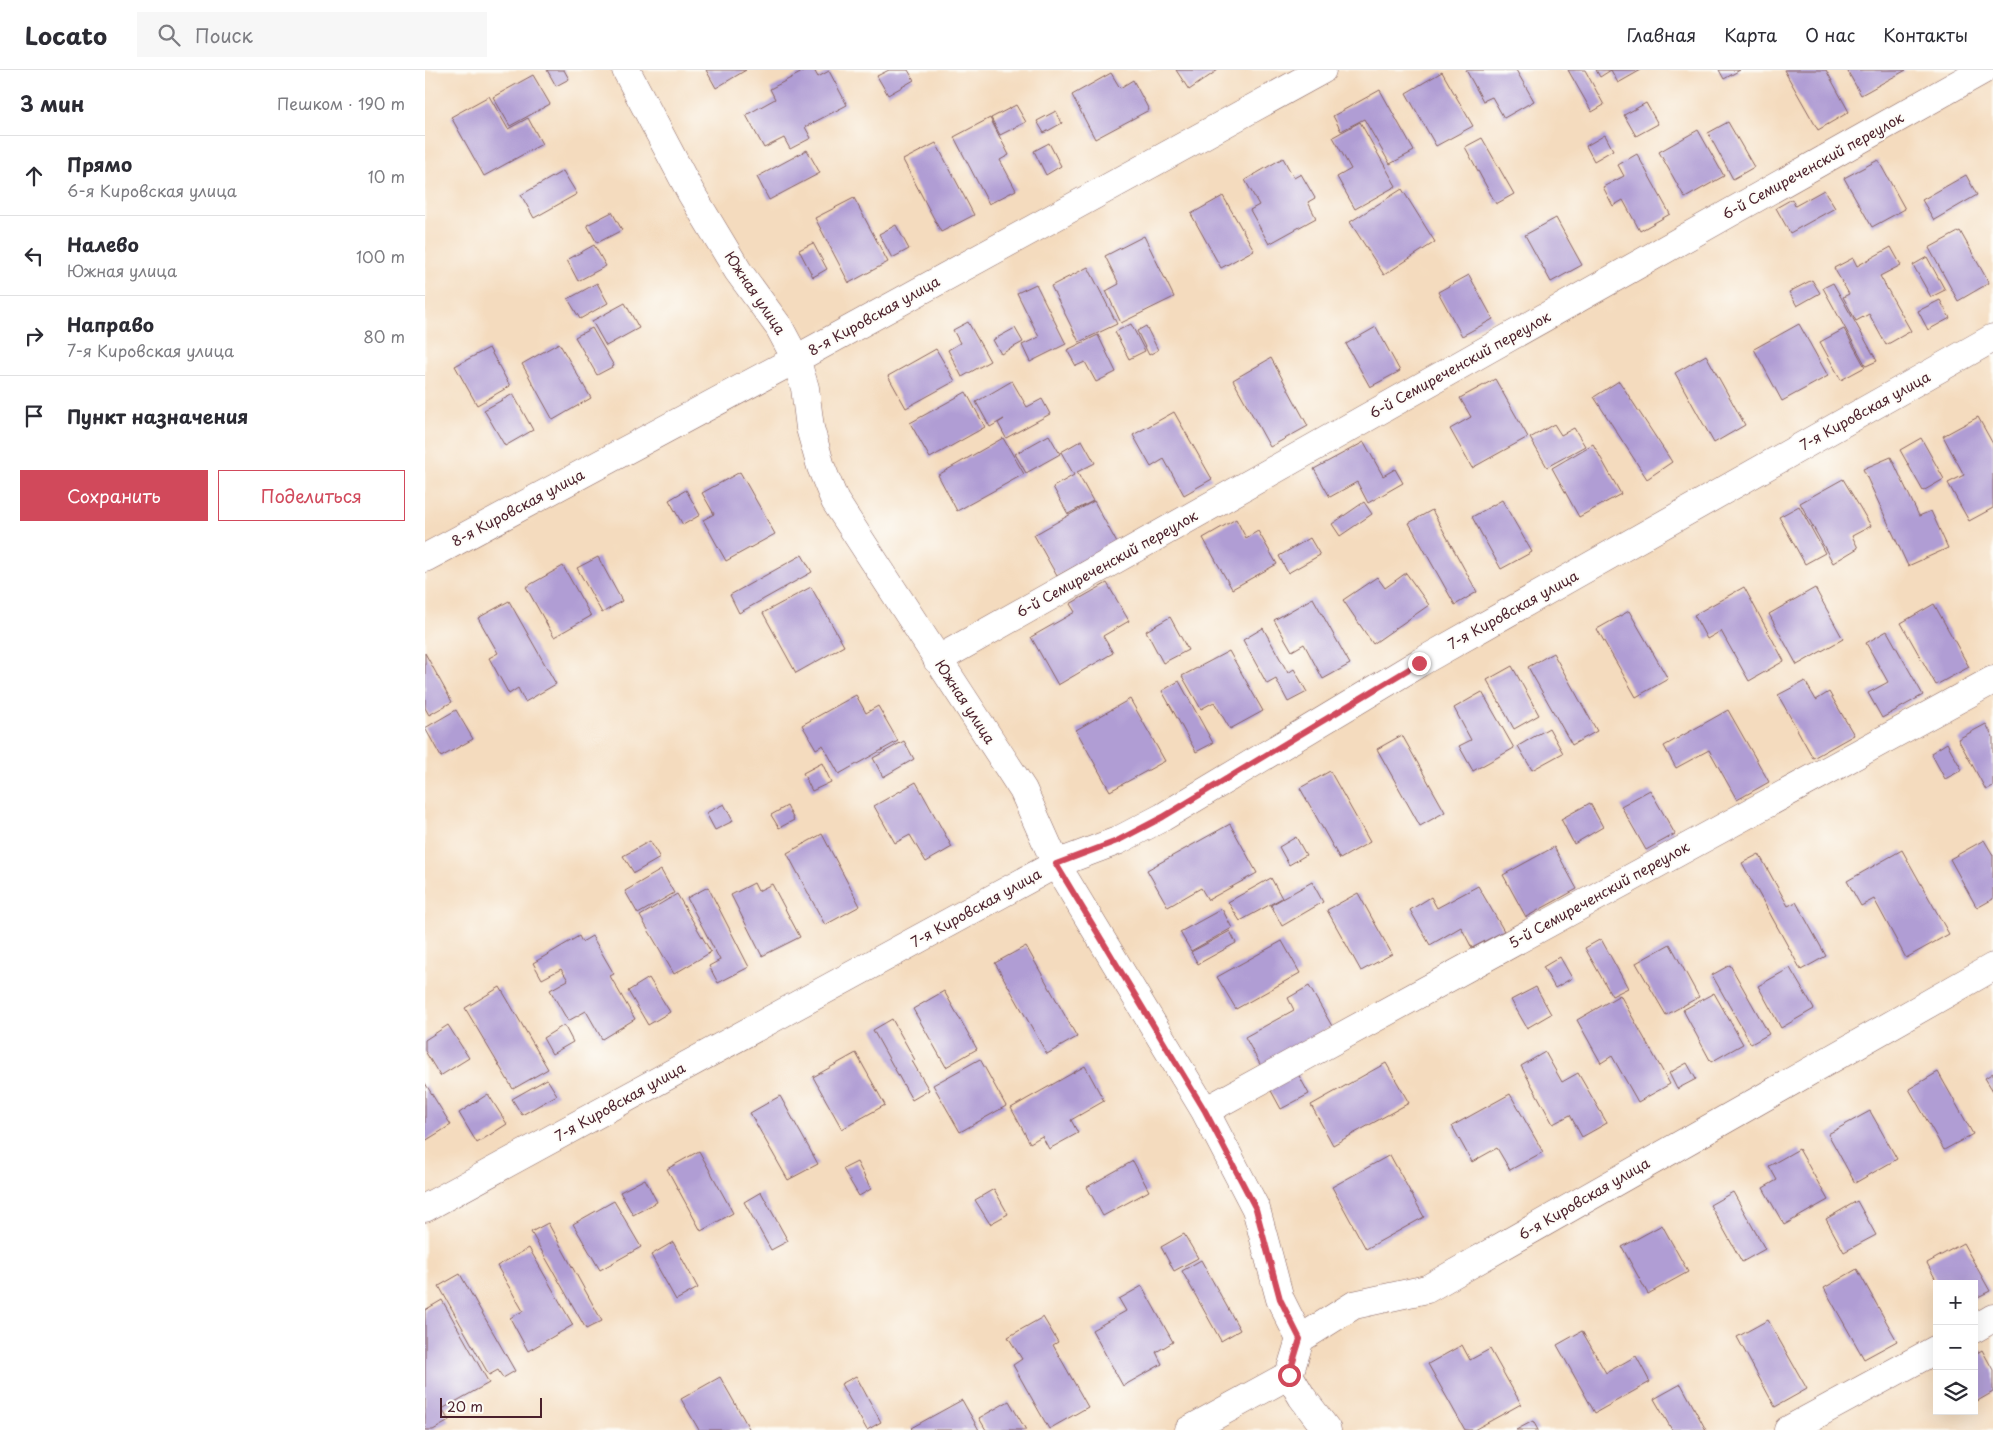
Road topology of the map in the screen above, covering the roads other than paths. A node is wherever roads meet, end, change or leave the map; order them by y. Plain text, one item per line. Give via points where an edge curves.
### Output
1 (627, 70) edge
2 (1322, 70) edge
3 (1983, 70) edge
4 (1993, 338) edge
5 (796, 359) junction
6 (425, 558) edge
7 (937, 660) junction
8 (1993, 680) edge
9 (1056, 864) junction
10 (1993, 966) edge
11 (1205, 1111) junction
12 (425, 1208) edge
13 (1993, 1318) edge
14 (1978, 1327) edge
15 (1300, 1339) junction
16 (1933, 1351) edge
17 (1289, 1375) junction
18 (1189, 1430) edge
19 (1327, 1430) edge
20 (1789, 1430) edge

1 - 5 street, Южная улица via 691,193 738,271 779,326
2 - 5 street, 8-я Кировская улица
3 - 7 street, 6-й Семиреченский переулок
4 - 9 street, 7-я Кировская улица via 1419,663 1163,817 1117,841
5 - 6 street, 8-я Кировская улица
5 - 7 street, Южная улица via 805,388 810,428 835,501
7 - 9 street, Южная улица via 1023,790
8 - 11 street, 5-й Семиреченский переулок
9 - 11 street, Южная улица
9 - 12 street, 7-я Кировская улица
10 - 15 street, 6-я Кировская улица via 1427,1289 1354,1304
11 - 15 street, Южная улица via 1256,1209 1280,1299
13 - 14 street
15 - 17 street
16 - 20 street
17 - 18 street
17 - 19 street

